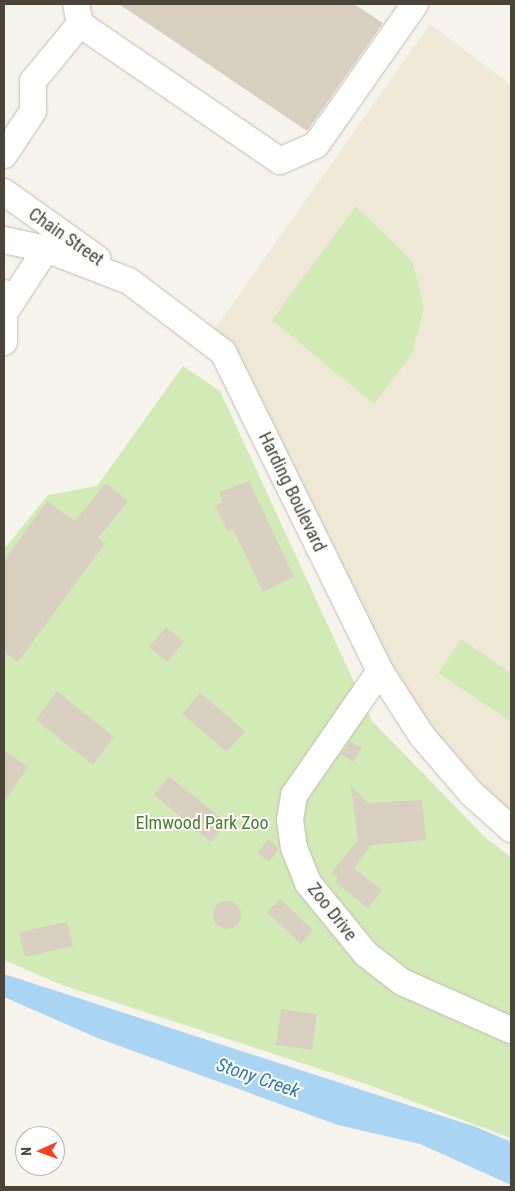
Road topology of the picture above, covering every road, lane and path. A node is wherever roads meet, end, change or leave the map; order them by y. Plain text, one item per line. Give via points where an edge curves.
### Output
1 (416, 4) edge
2 (78, 14) edge
3 (4, 155) edge
4 (4, 192) edge
5 (4, 240) edge
6 (46, 250) junction
7 (129, 281) junction
8 (5, 299) edge
9 (4, 342) edge
10 (380, 671) junction
11 (511, 829) edge
12 (511, 1030) edge

1 - 2 street via 316,145 280,161
2 - 3 street via 33,81 34,111
4 - 7 street, Chain Street
5 - 6 street, Harding Boulevard
6 - 7 street, Harding Boulevard
6 - 8 street
7 - 10 street, Harding Boulevard via 223,352
8 - 9 street
10 - 11 street, Harding Boulevard via 422,736 470,793
10 - 12 street, Zoo Drive via 294,795 290,820 294,848 308,883 366,954 402,982

